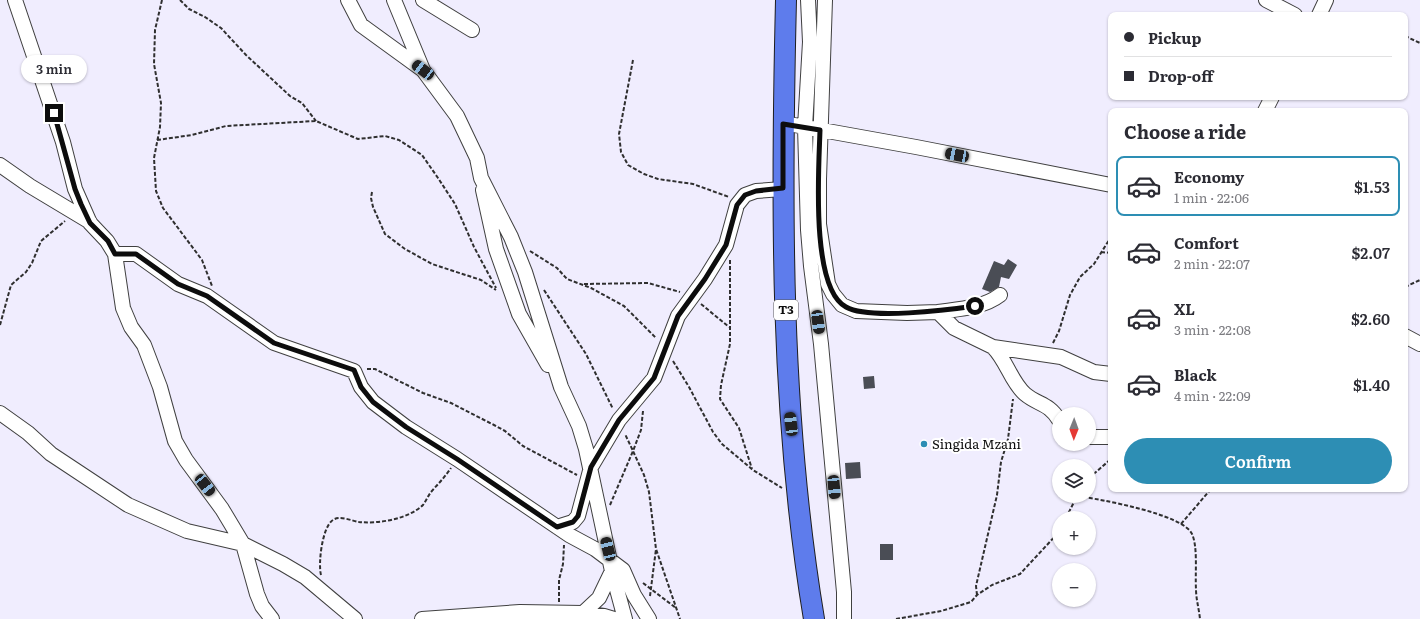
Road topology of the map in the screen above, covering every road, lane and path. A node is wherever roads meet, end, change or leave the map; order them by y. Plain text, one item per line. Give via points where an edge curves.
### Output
1 (15, 0) edge
2 (162, 0) edge
3 (180, 0) edge
4 (348, 0) edge
5 (394, 0) edge
6 (423, 0) edge
7 (786, 0) edge
8 (808, 0) edge
9 (825, 0) edge
10 (1266, 0) edge
11 (1326, 0) edge
12 (1289, 12) edge
13 (1320, 12) edge
14 (472, 30) dead end
15 (1408, 37) edge
16 (1420, 43) edge
17 (633, 60) dead end
18 (423, 70) junction
19 (316, 122) junction
20 (783, 124) junction
21 (805, 127) junction
22 (820, 130) junction
23 (157, 140) junction
24 (0, 165) edge
25 (481, 178) junction
26 (1108, 185) edge
27 (783, 188) junction
28 (372, 192) dead end
29 (740, 201) junction
30 (75, 213) junction
31 (90, 223) junction
32 (1108, 242) edge
33 (726, 245) junction
34 (529, 250) dead end
35 (1101, 252) junction
36 (1108, 253) edge
37 (115, 254) junction
38 (525, 272) junction
39 (1420, 280) edge
40 (581, 284) junction
41 (1408, 286) edge
42 (214, 290) dead end
43 (497, 291) junction
44 (501, 294) dead end
45 (692, 296) junction
46 (1000, 296) dead end
47 (938, 312) junction
48 (0, 325) edge
49 (729, 327) junction
50 (1408, 338) edge
51 (1420, 344) edge
52 (665, 346) junction
53 (993, 347) junction
54 (1044, 356) junction
55 (354, 370) junction
56 (1108, 374) edge
57 (1013, 377) junction
58 (561, 387) junction
59 (644, 390) junction
60 (1052, 410) edge
61 (0, 413) edge
62 (619, 420) junction
63 (1096, 437) edge
64 (1108, 437) edge
65 (633, 451) junction
66 (457, 459) junction
67 (1108, 462) edge
68 (753, 470) junction
69 (1096, 472) edge
70 (589, 473) junction
71 (1208, 492) edge
72 (798, 498) junction
73 (1096, 499) edge
74 (1181, 524) junction
75 (602, 525) junction
76 (563, 531) junction
77 (1052, 540) edge
78 (243, 544) junction
79 (656, 549) junction
80 (615, 568) junction
81 (651, 589) junction
82 (326, 593) junction
83 (977, 594) junction
84 (676, 609) junction
85 (558, 613) junction
86 (583, 613) junction
87 (272, 619) edge
88 (355, 619) edge
89 (422, 619) edge
90 (614, 619) edge
91 (625, 619) edge
92 (649, 619) edge
93 (680, 619) edge
94 (814, 619) edge
95 (844, 619) edge
96 (896, 619) edge
97 (1200, 619) edge

1 - 31 street via 63,142 75,189
2 - 23 path via 155,30 154,64 161,98
3 - 19 path via 189,9 221,28 290,96 302,103
4 - 18 street via 361,25
5 - 18 street
6 - 14 street
7 - 20 highway, T3
8 - 21 street via 810,42
9 - 22 street
10 - 12 street
11 - 13 street
15 - 16 path
17 - 29 path via 619,134 621,152 628,165 644,174 712,189
18 - 25 street via 457,116 477,158
19 - 23 path via 226,126 192,135
19 - 43 path via 358,139 385,136 400,140 422,155 455,204 474,248
20 - 21 street
20 - 27 highway, T3
21 - 22 street
21 - 95 street via 811,266 821,344 844,592
22 - 26 street
22 - 47 street via 819,224 828,284 833,294 842,305 856,311
23 - 42 path via 154,178 159,200 202,260
24 - 30 street
25 - 38 street via 511,237
25 - 58 street via 490,227 519,314
27 - 29 street via 756,191 745,195
27 - 72 highway, T3 via 787,391
28 - 43 path via 373,207 384,234 432,264 481,280
29 - 33 street
30 - 31 street
30 - 48 path via 46,236 37,247 26,272 11,285
31 - 37 street via 108,241
32 - 35 path
33 - 45 street
33 - 49 path via 731,263
34 - 40 path via 556,268 567,279
35 - 36 path
35 - 54 path via 1070,295 1059,331
37 - 55 street via 136,254 178,284 207,296 274,343
37 - 78 street via 124,308 131,327 144,345 160,387 175,440
38 - 58 street
38 - 62 path via 544,290 567,324 586,354
39 - 41 path
40 - 45 path via 648,283
40 - 52 path via 624,306
43 - 44 path
45 - 49 path
45 - 52 street via 678,316
46 - 47 street via 982,305
47 - 53 street via 954,328
49 - 68 path via 730,344 720,399 738,428
50 - 51 street
52 - 59 street via 654,378
52 - 68 path via 690,386 713,432 722,444
53 - 54 street via 1012,348
53 - 57 street
54 - 56 street via 1061,357 1094,372
55 - 66 street via 361,387 373,402 406,427
55 - 70 path via 375,369 451,403 505,431 523,446 569,473
57 - 60 street via 1025,394
57 - 83 path via 1013,402 1008,439 976,586
58 - 70 street via 579,426
59 - 62 street
59 - 65 path via 643,421
61 - 78 street via 51,454 128,505 187,531
62 - 65 path
62 - 70 street
63 - 64 street
65 - 75 path
65 - 79 path via 649,492
66 - 76 street
66 - 82 path via 423,504 413,512 373,523 338,518 329,523 320,562
67 - 69 path
68 - 72 path
70 - 75 street
70 - 76 street via 578,516
71 - 74 path
72 - 94 highway, T3
73 - 74 path via 1114,501
74 - 97 path via 1192,533 1194,541
75 - 80 street
76 - 80 street via 595,549
76 - 85 path via 563,564 559,580
77 - 83 path via 1020,574
78 - 82 street via 294,570
78 - 87 street via 257,594
79 - 81 path
79 - 84 path
80 - 81 path
80 - 86 street via 599,598
80 - 91 street
80 - 92 street
81 - 84 path
82 - 88 street
83 - 96 path via 967,604
84 - 93 path
85 - 86 street
85 - 89 street via 520,612
86 - 90 street

